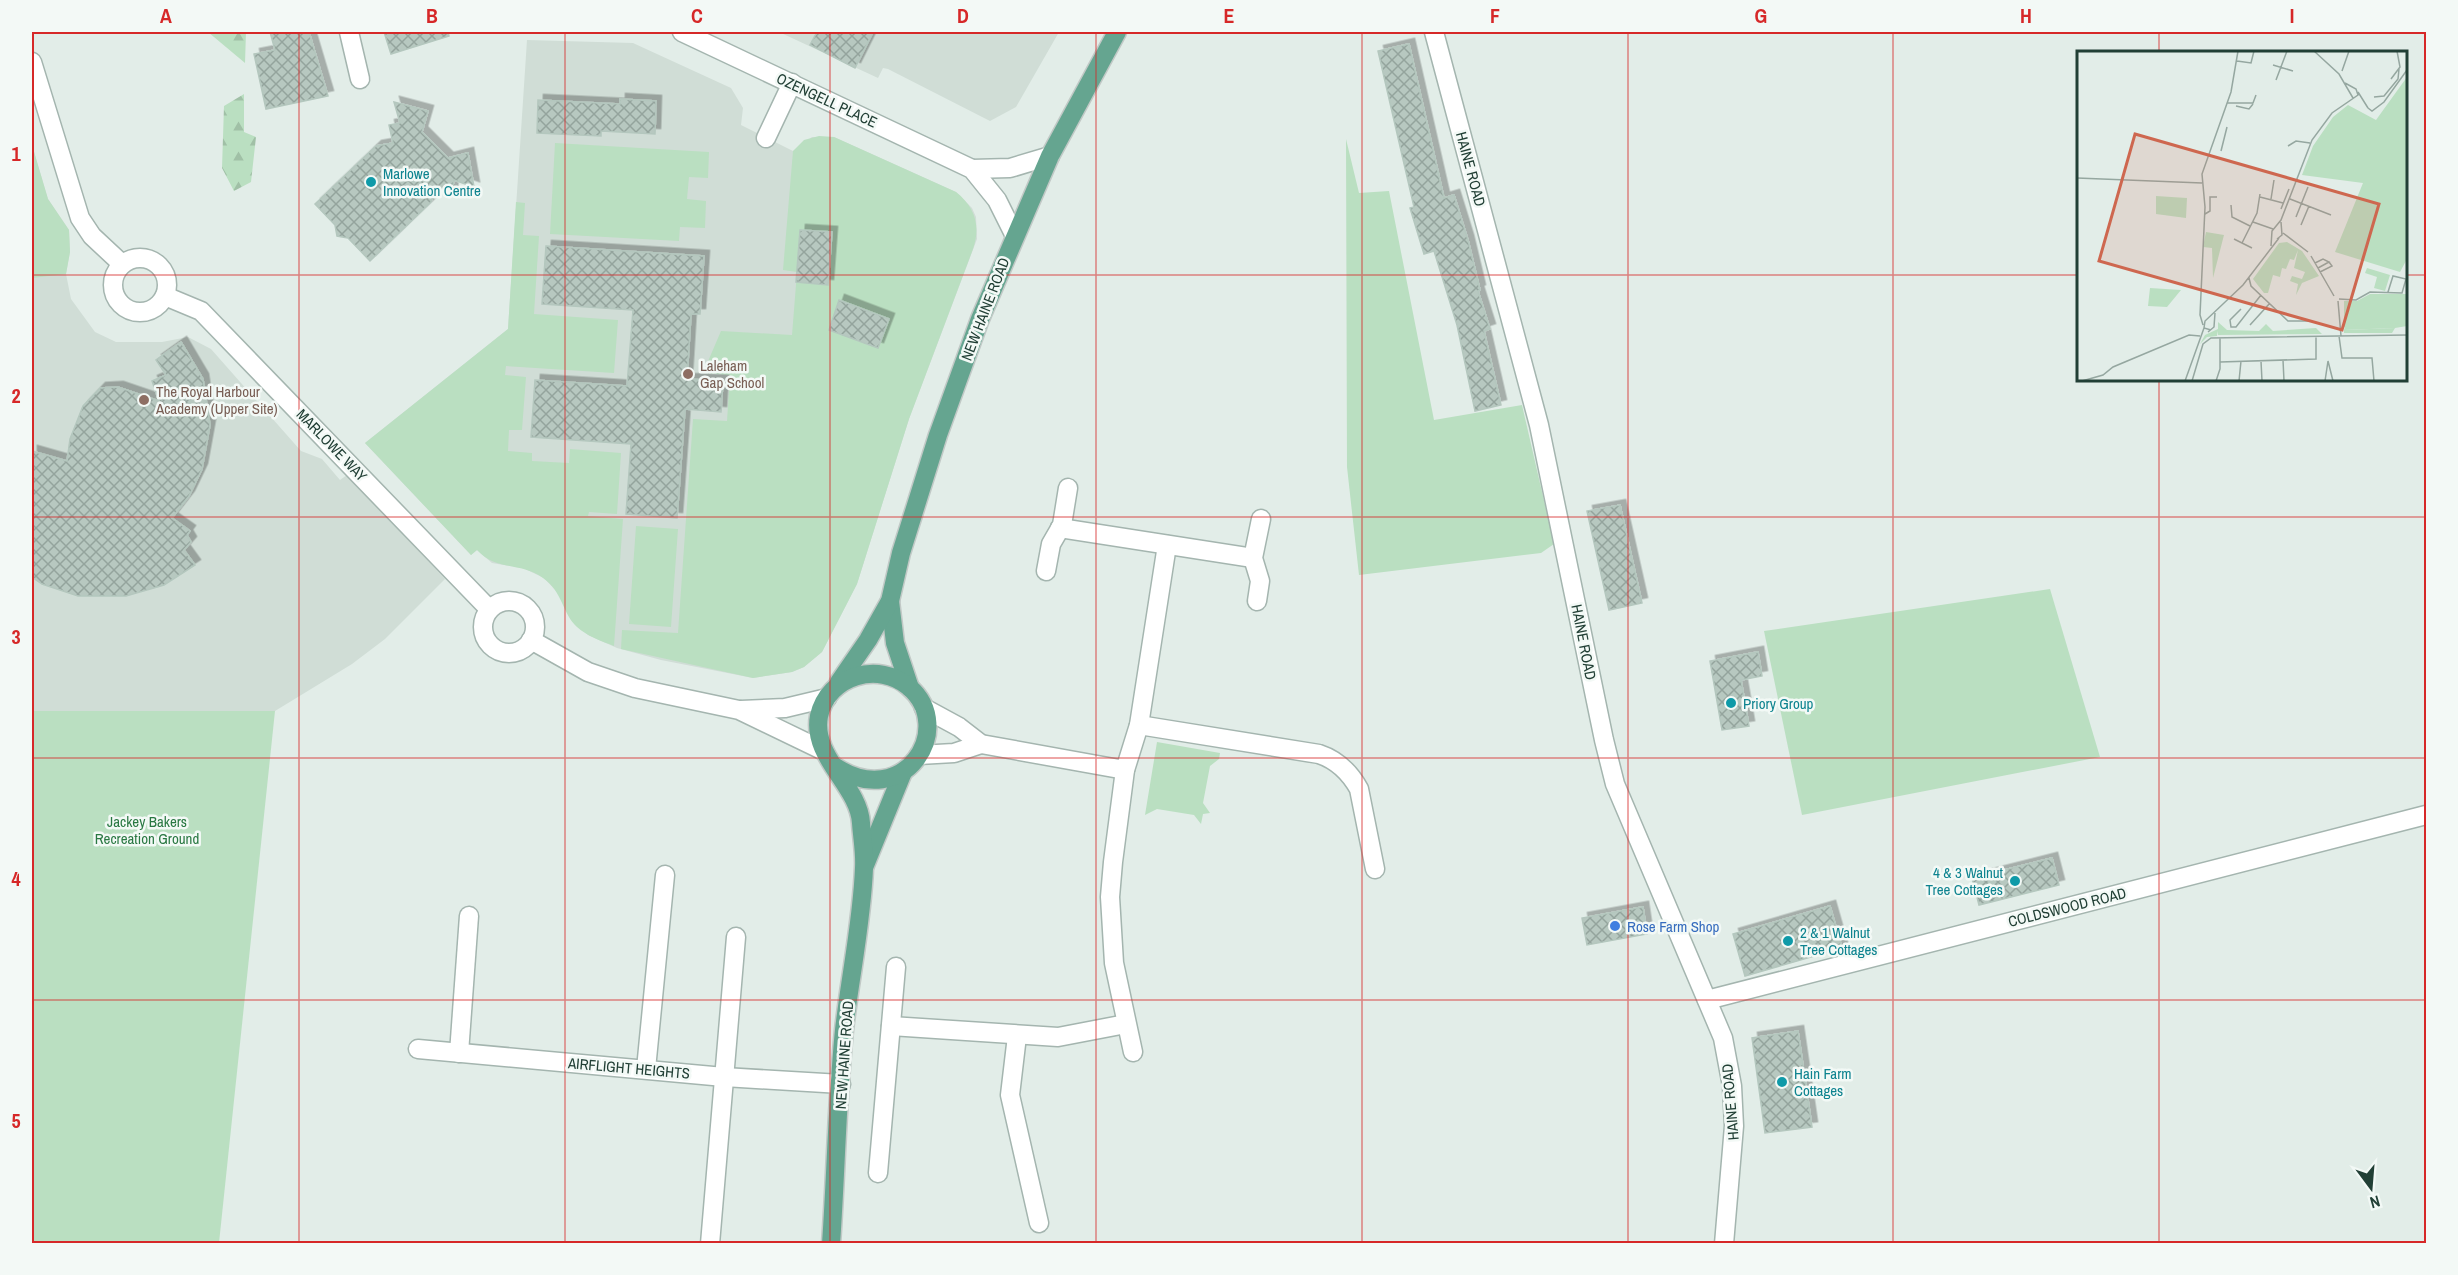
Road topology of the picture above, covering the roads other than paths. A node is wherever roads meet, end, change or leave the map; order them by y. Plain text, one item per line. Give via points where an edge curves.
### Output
1 (349, 32) edge
2 (682, 32) edge
3 (1117, 32) edge
4 (1434, 32) edge
5 (32, 62) edge
6 (360, 79) dead end
7 (792, 83) junction
8 (766, 138) dead end
9 (1050, 156) junction
10 (972, 169) junction
11 (1014, 234) junction
12 (122, 264) junction
13 (165, 296) junction
14 (1068, 488) dead end
15 (1261, 519) dead end
16 (1060, 528) junction
17 (1167, 545) junction
18 (1253, 558) junction
19 (1046, 571) dead end
20 (890, 601) junction
21 (1257, 601) dead end
22 (489, 609) junction
23 (531, 640) junction
24 (910, 688) junction
25 (830, 693) junction
26 (924, 708) junction
27 (739, 710) junction
28 (1139, 725) junction
29 (981, 744) junction
30 (824, 751) junction
31 (919, 755) junction
32 (834, 766) junction
33 (1125, 770) junction
34 (903, 772) junction
35 (2427, 815) edge
36 (864, 867) junction
37 (1375, 869) dead end
38 (665, 875) dead end
39 (469, 916) dead end
40 (736, 937) dead end
41 (896, 967) dead end
42 (1707, 1000) junction
43 (1126, 1024) junction
44 (891, 1026) junction
45 (1017, 1036) junction
46 (418, 1049) dead end
47 (1133, 1052) dead end
48 (459, 1053) junction
49 (645, 1069) junction
50 (724, 1077) junction
51 (841, 1084) junction
52 (878, 1173) dead end
53 (1039, 1223) dead end
54 (710, 1244) edge
55 (831, 1244) edge
56 (1724, 1244) edge

1 - 6 street
2 - 7 street, OZENGELL PLACE
3 - 9 main road, NEW HAINE ROAD
4 - 42 street, HAINE ROAD via 1539,425 1615,784
5 - 12 street via 80,218 92,236
7 - 8 street
7 - 10 street, OZENGELL PLACE
9 - 10 street, OZENGELL PLACE via 1010,168
9 - 11 main road, NEW HAINE ROAD
10 - 11 street, OZENGELL PLACE via 997,200
11 - 20 main road, NEW HAINE ROAD via 938,435
12 - 13 street via 139,258 156,263 166,278
12 - 13 street via 112,286 118,303 126,309 135,313 153,309
13 - 22 street, MARLOWE WAY via 201,311
14 - 16 street
15 - 18 street
16 - 17 street
16 - 19 street via 1051,544
17 - 18 street
17 - 28 street
18 - 21 street via 1260,581
20 - 24 main road, NEW HAINE ROAD via 895,643
20 - 25 main road, NEW HAINE ROAD
22 - 23 street via 504,600 528,608 535,624
22 - 23 street via 482,624 492,648 509,653 526,647
23 - 27 street via 588,672 635,688
24 - 25 main road, NEW HAINE ROAD via 880,673 864,674 848,679
24 - 26 main road, NEW HAINE ROAD
25 - 27 street via 785,708
25 - 30 main road, NEW HAINE ROAD via 819,715 818,733
26 - 29 street
26 - 31 main road, NEW HAINE ROAD via 926,740
27 - 30 street
28 - 33 street
28 - 37 street via 1318,754 1338,763 1359,789
29 - 31 street via 954,753
29 - 33 street
30 - 32 main road, NEW HAINE ROAD
31 - 34 main road, NEW HAINE ROAD
32 - 34 main road, NEW HAINE ROAD via 850,777 868,782 886,780
32 - 36 main road, NEW HAINE ROAD via 861,817
33 - 43 street via 1110,897 1114,963
34 - 36 main road, NEW HAINE ROAD
35 - 42 street, COLDSWOOD ROAD
36 - 51 main road, NEW HAINE ROAD
38 - 49 street
39 - 48 street
40 - 50 street
41 - 44 street
42 - 56 street, HAINE ROAD via 1723,1038 1732,1086 1733,1155
43 - 45 street via 1058,1037
43 - 47 street
44 - 45 street
44 - 52 street
45 - 53 street via 1010,1095
46 - 48 street, AIRFLIGHT HEIGHTS
48 - 49 street, AIRFLIGHT HEIGHTS
49 - 50 street, AIRFLIGHT HEIGHTS
50 - 51 street, AIRFLIGHT HEIGHTS
50 - 54 street
51 - 55 main road, NEW HAINE ROAD

